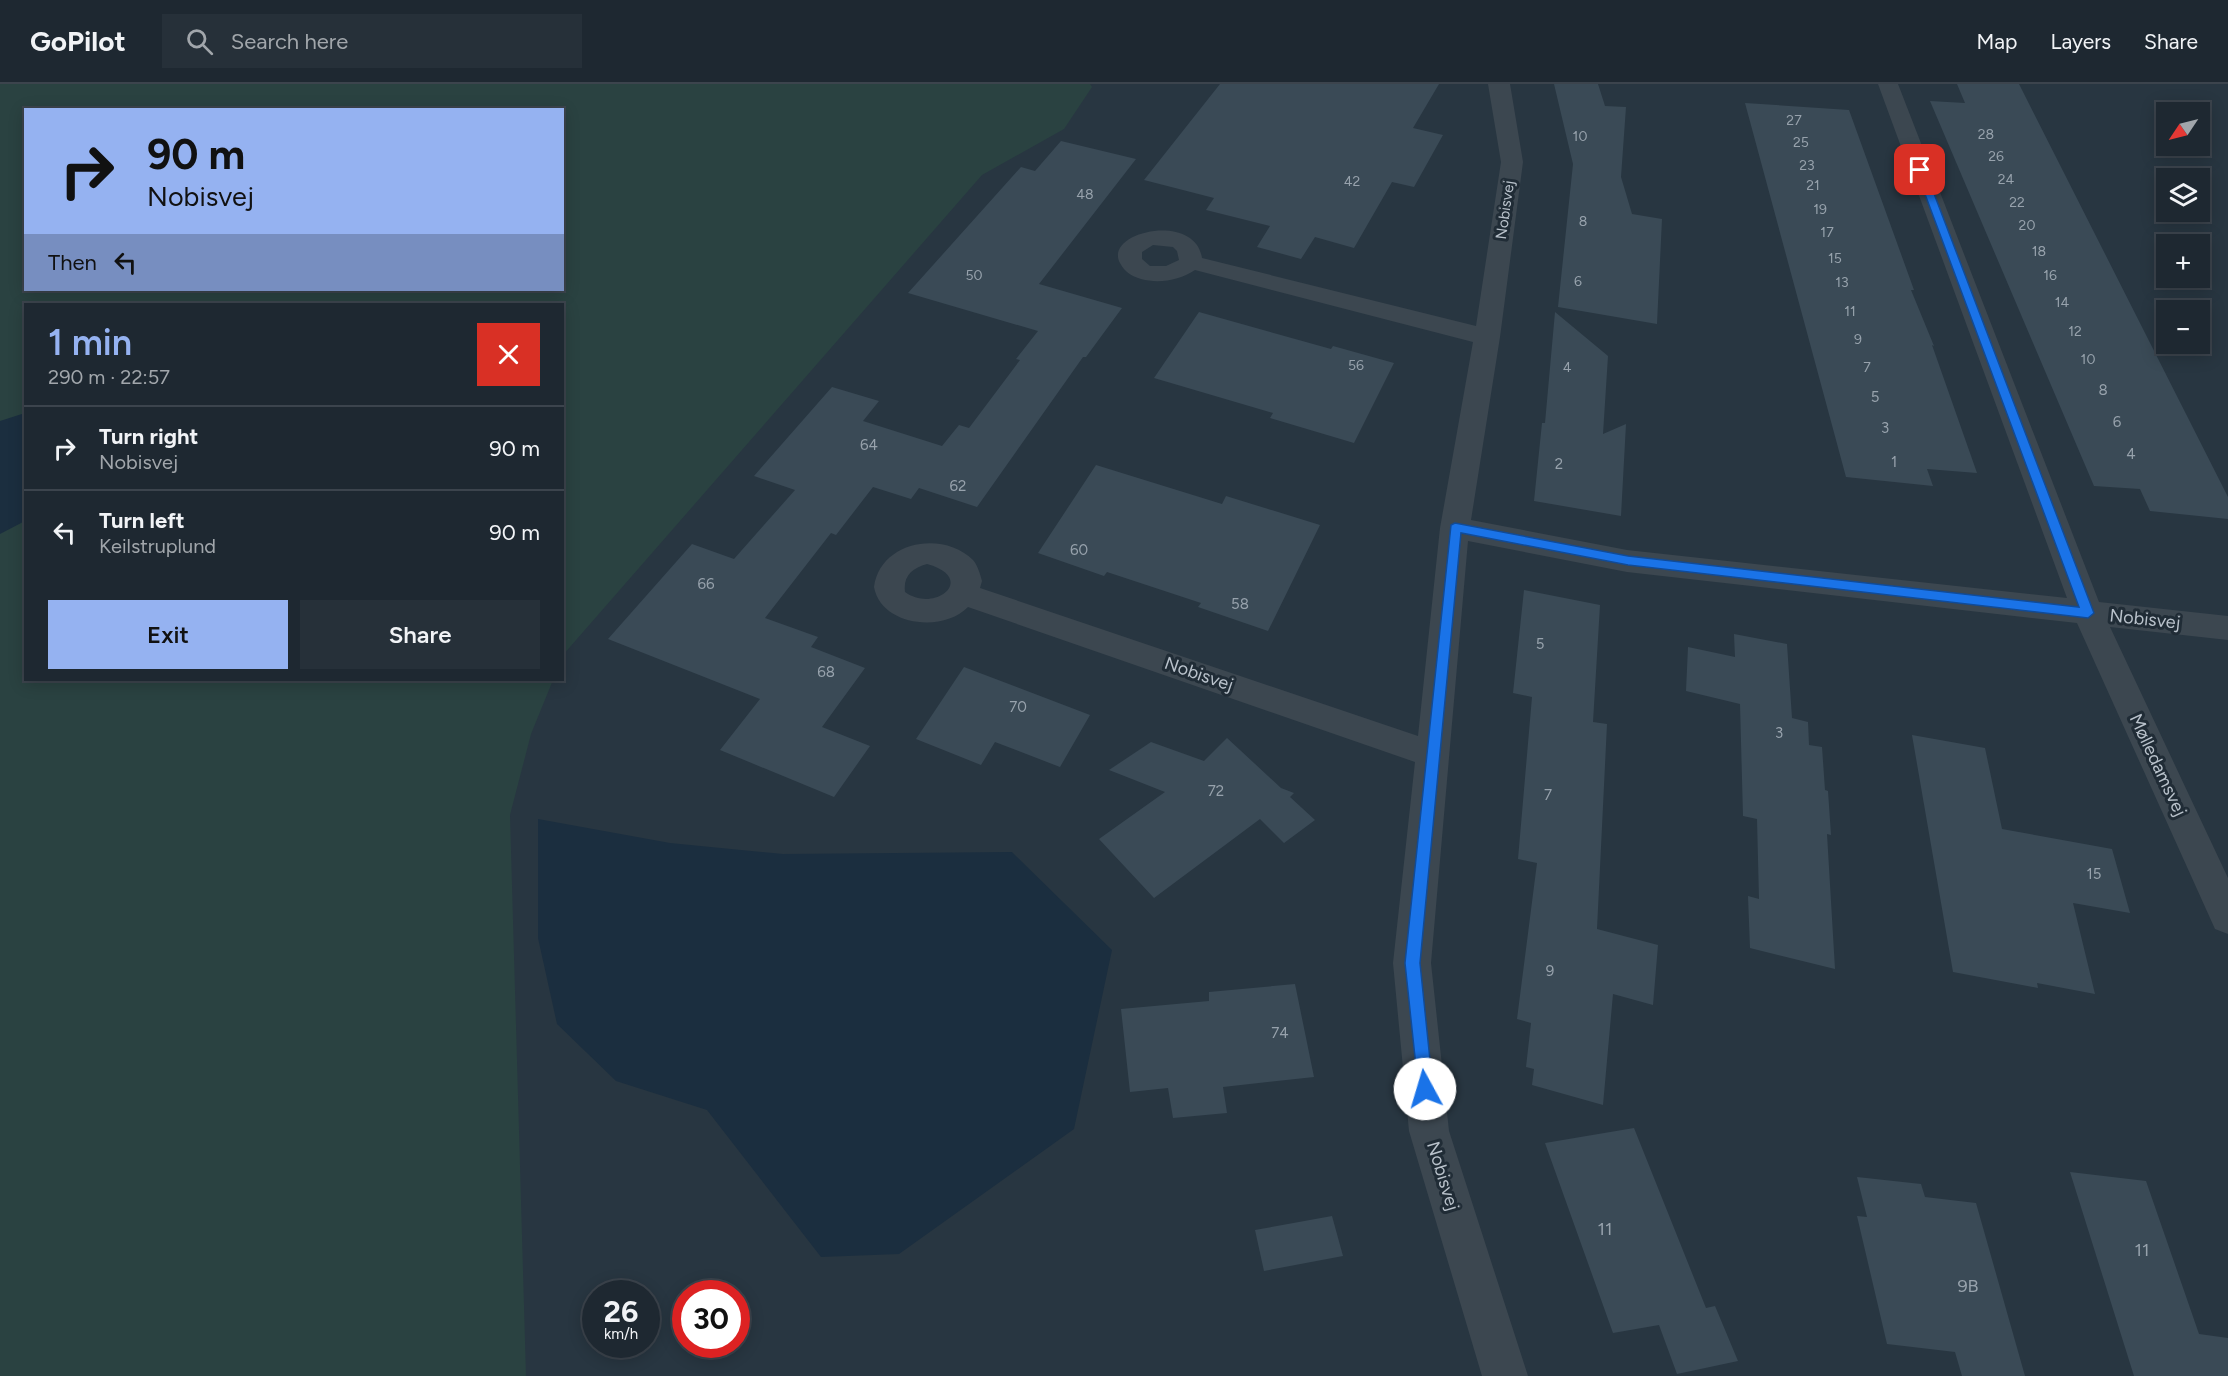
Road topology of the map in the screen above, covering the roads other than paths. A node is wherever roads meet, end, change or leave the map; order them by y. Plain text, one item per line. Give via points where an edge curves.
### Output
1 (1499, 84) edge
2 (1888, 84) edge
3 (1191, 262) dead end
4 (1487, 337) junction
5 (1455, 528) junction
6 (964, 594) dead end
7 (2088, 613) junction
8 (2228, 628) edge
9 (1434, 755) junction
10 (2228, 917) edge
11 (1505, 1376) edge

1 - 4 street, Nobisvej via 1512,162
2 - 7 street, Mølledamsvej
3 - 4 street
4 - 5 street, Nobisvej
5 - 7 street, Nobisvej via 1628,561
5 - 9 street, Nobisvej
6 - 9 street, Nobisvej
7 - 8 street, Nobisvej
7 - 10 street, Mølledamsvej
9 - 11 street, Nobisvej via 1412,963 1430,1131

